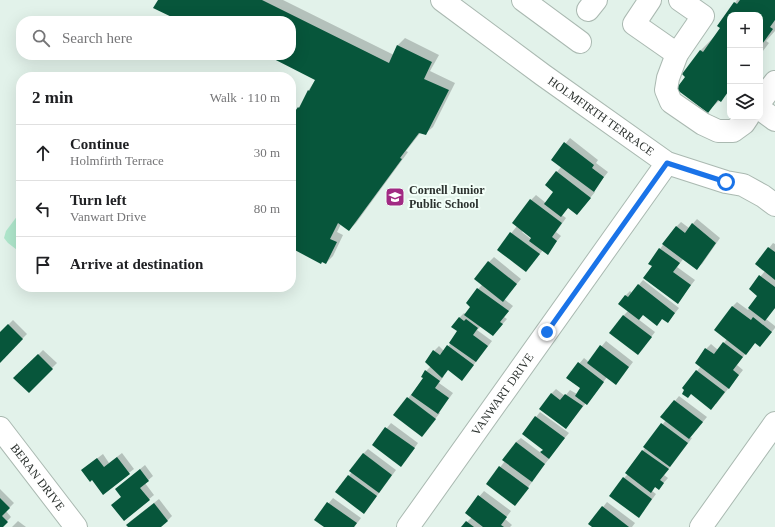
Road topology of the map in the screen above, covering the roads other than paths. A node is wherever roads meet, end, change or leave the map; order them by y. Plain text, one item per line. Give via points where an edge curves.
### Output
1 (442, 0) edge
2 (523, 0) edge
3 (650, 0) edge
4 (680, 0) edge
5 (580, 42) dead end
6 (677, 54) junction
7 (775, 82) edge
8 (763, 98) edge
9 (763, 111) edge
10 (746, 120) edge
11 (775, 120) edge
12 (667, 163) junction
13 (775, 204) edge
14 (775, 423) edge
15 (0, 428) edge
16 (76, 527) edge
17 (408, 527) edge
18 (701, 527) edge

1 - 12 street, HOLMFIRTH TERRACE
2 - 5 street
3 - 6 street via 634,24
4 - 6 street via 703,16
6 - 10 street via 666,90 671,102 718,131 733,131
7 - 8 street
9 - 11 street
12 - 13 street, HOLMFIRTH TERRACE via 743,185
12 - 17 street, VANWART DRIVE
14 - 18 street
15 - 16 street, BERAN DRIVE

